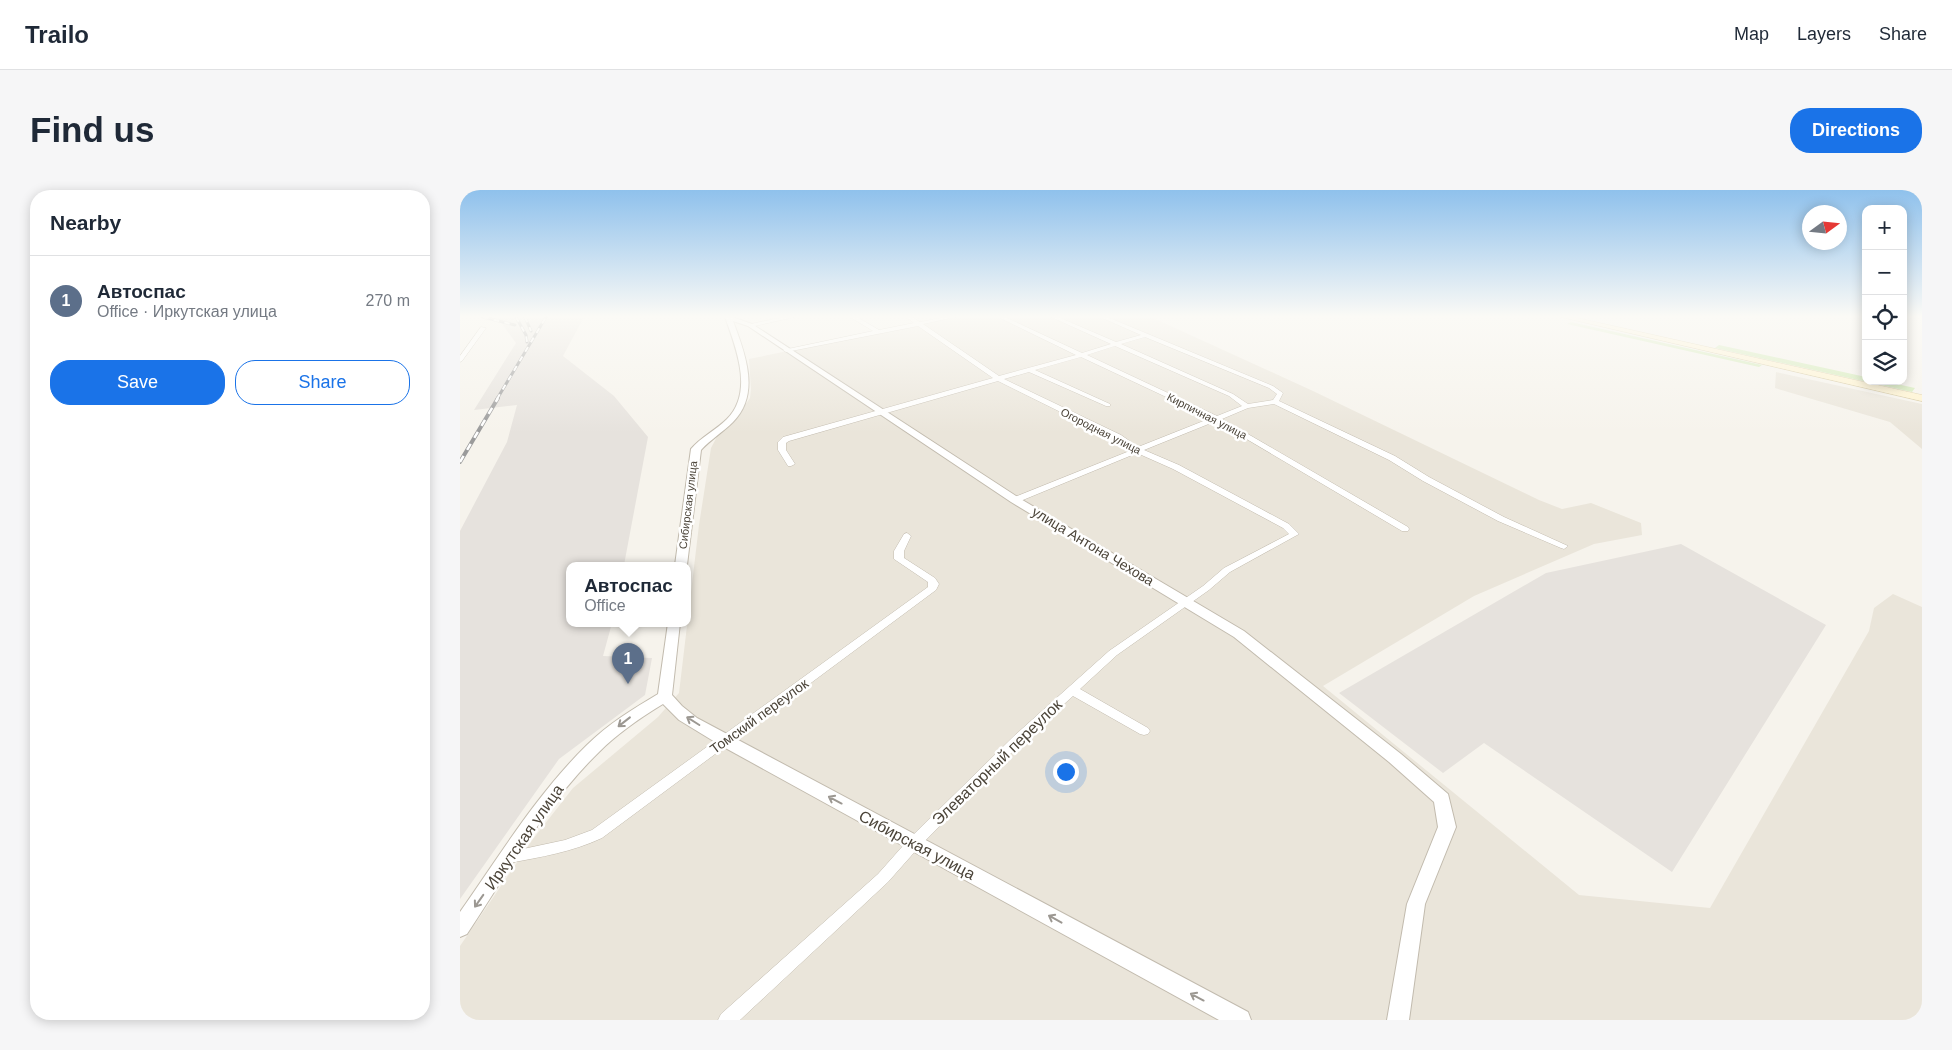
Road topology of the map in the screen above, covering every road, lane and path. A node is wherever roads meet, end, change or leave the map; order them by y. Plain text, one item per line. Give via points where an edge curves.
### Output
1 (741, 356) edge
2 (795, 356) edge
3 (966, 356) edge
4 (1079, 356) edge
5 (1083, 356) edge
6 (1141, 356) edge
7 (1198, 356) edge
8 (1735, 356) edge
9 (1030, 370) junction
10 (998, 378) junction
11 (1922, 398) edge
12 (1275, 402) junction
13 (1108, 405) dead end
14 (1247, 406) junction
15 (878, 411) junction
16 (1216, 418) junction
17 (1139, 451) junction
18 (791, 464) dead end
19 (1015, 500) junction
20 (1405, 529) dead end
21 (907, 536) dead end
22 (1292, 537) joint
23 (1564, 546) dead end
24 (681, 562) edge
25 (1186, 602) junction
26 (674, 627) edge
27 (1072, 690) junction
28 (665, 696) junction
29 (1144, 731) dead end
30 (725, 741) junction
31 (914, 843) junction
32 (510, 857) junction
33 (460, 928) edge
34 (727, 1020) edge
35 (1240, 1020) edge
36 (1398, 1020) edge

1 - 24 street, Сибирская улица via 746,391 741,405 734,417 696,449
2 - 15 street, улица Антона Чехова
3 - 10 street, Огородная улица
4 - 9 street
5 - 16 street, Кирпичная улица
6 - 14 street via 1231,395
7 - 12 street via 1271,386 1280,393
8 - 11 main road
9 - 10 street
9 - 13 street
10 - 15 street
10 - 17 street, Огородная улица
12 - 14 street
12 - 23 street via 1392,458 1501,519
14 - 16 street
15 - 18 street via 786,438 782,442 782,450
15 - 19 street, улица Антона Чехова
16 - 17 street
16 - 20 street, Кирпичная улица
17 - 19 street
17 - 22 street, Огородная улица via 1286,526 1295,532
19 - 25 street, улица Антона Чехова
21 - 30 street, Томский переулок via 899,551 899,559 932,580 933,588
22 - 25 street, Элеваторный переулок via 1227,570
25 - 27 street, Элеваторный переулок via 1120,648
25 - 36 street, улица Антона Чехова via 1266,655 1442,799 1448,827 1416,904
26 - 28 street
27 - 29 street
27 - 31 street, Элеваторный переулок
30 -> 28 street, Сибирская улица via 683,715 671,706
28 -> 32 street, Иркутская улица via 628,718 593,748 552,793
31 -> 30 street, Сибирская улица
30 - 32 street, Томский переулок via 597,834 576,843
31 - 34 street, Элеваторный переулок via 883,878
35 -> 31 street, Сибирская улица
32 -> 33 street, Иркутская улица

